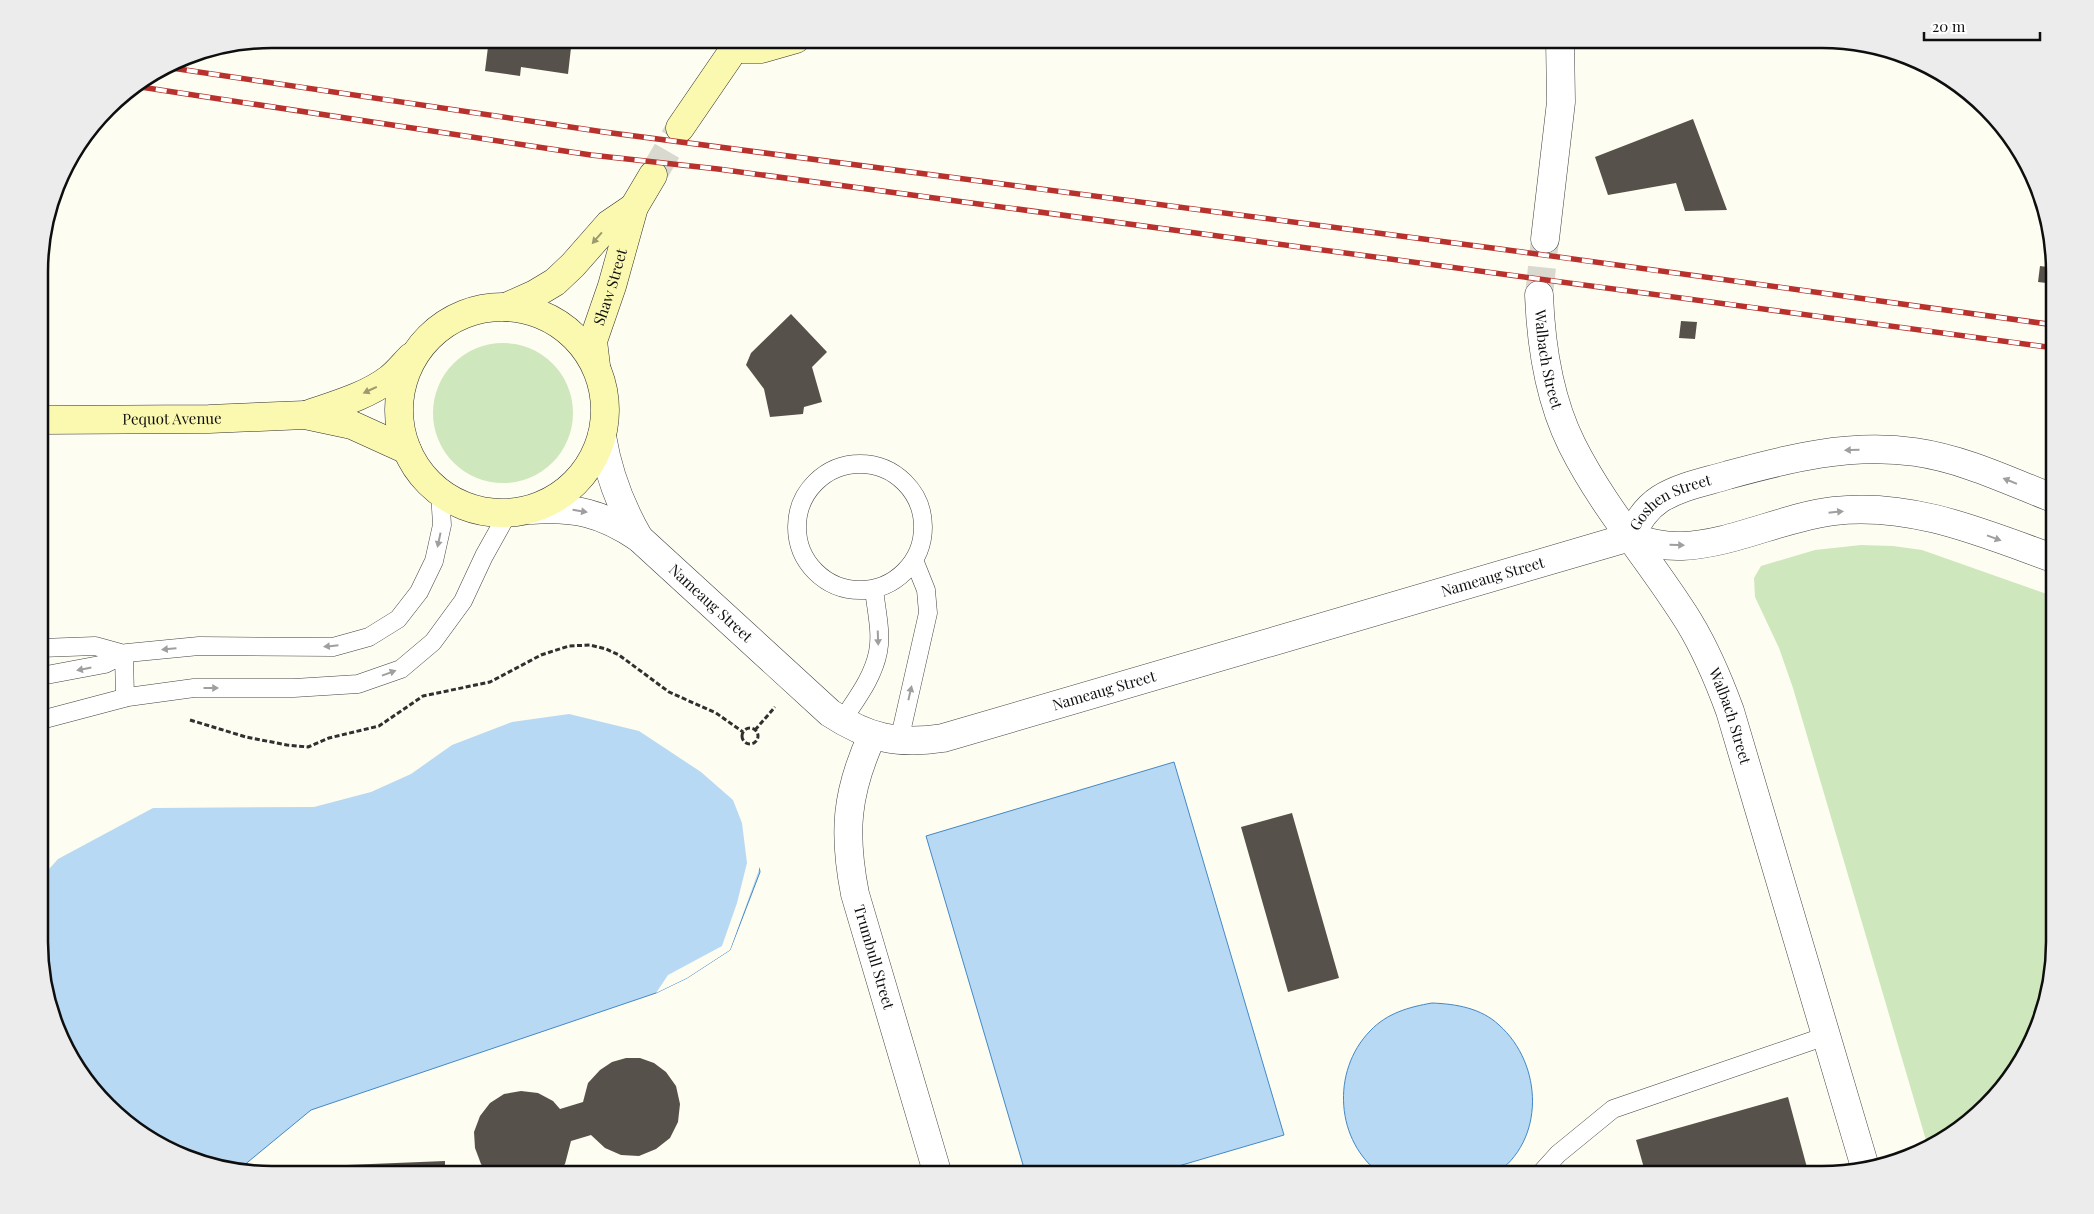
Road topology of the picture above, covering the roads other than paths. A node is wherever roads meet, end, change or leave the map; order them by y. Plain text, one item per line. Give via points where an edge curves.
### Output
1 (735, 48) edge
2 (1560, 48) edge
3 (680, 128) tunnel mouth
4 (653, 175) tunnel mouth
5 (634, 208) junction
6 (1545, 239) tunnel mouth
7 (1539, 295) tunnel mouth
8 (506, 307) junction
9 (420, 348) junction
10 (596, 366) junction
11 (305, 415) junction
12 (48, 420) edge
13 (602, 436) junction
14 (407, 450) junction
15 (440, 492) junction
16 (2046, 495) edge
17 (520, 512) junction
18 (1630, 537) junction
19 (639, 538) junction
20 (2046, 556) edge
21 (914, 560) junction
22 (874, 590) junction
23 (48, 648) edge
24 (124, 654) junction
25 (48, 675) edge
26 (124, 698) junction
27 (48, 718) edge
28 (842, 721) junction
29 (872, 736) junction
30 (899, 741) junction
31 (1826, 1036) junction
32 (1864, 1162) edge
33 (935, 1166) edge
34 (1547, 1166) edge

1 - 3 street
2 - 6 street via 1561,102
4 - 5 street, Shaw Street
5 -> 8 street, Shaw Street via 610,224 554,282
5 - 10 street, Shaw Street via 593,341
7 - 18 street, Walbach Street via 1548,375 1571,443
8 - 9 street via 481,309 458,317 437,330
8 - 10 street via 533,312 559,324 581,342
9 -> 11 street, Pequot Avenue via 380,385
9 - 14 street via 407,371 400,397 400,424
10 - 13 street via 604,397
11 - 12 street, Pequot Avenue
11 - 14 street, Pequot Avenue via 352,425
13 - 17 street via 592,461 576,482 556,499
13 - 19 street, Nameaug Street via 615,489
14 - 15 street via 421,473
15 - 17 street via 460,504 484,512
15 -> 24 lane via 442,525 431,568 419,592 398,619 369,637 333,647 199,646
16 -> 18 street, Goshen Street via 1978,468 1915,452 1883,449 1814,453 1675,490 1647,511
17 -> 19 street, Nameaug Street via 560,508 588,512
26 -> 17 lane via 194,688 358,684 401,669 433,642 463,601 484,556
18 -> 20 street, Goshen Street via 1654,544 1681,546 1723,539 1796,518 1834,511 1874,510 1913,513 1952,522
18 - 30 street, Nameaug Street via 942,738
18 - 31 street, Walbach Street via 1689,622 1719,682
19 - 28 street, Nameaug Street via 818,703
21 - 22 lane via 908,570 892,582
21 - 22 lane via 924,531 922,509 912,489 896,474 877,465 855,463 834,468 815,480 803,498 797,519 798,539 804,558 817,574 834,585
30 -> 21 lane via 928,613 926,590
22 -> 28 lane via 878,650 870,676
23 - 24 lane via 95,646
24 -> 25 lane via 98,665
24 - 26 lane
26 - 27 lane
28 - 29 street, Nameaug Street
29 - 30 street, Nameaug Street
29 - 33 street, Trumbull Street via 860,762 851,795 847,828 849,862 855,894
31 - 32 street, Walbach Street
31 - 34 lane via 1613,1110

